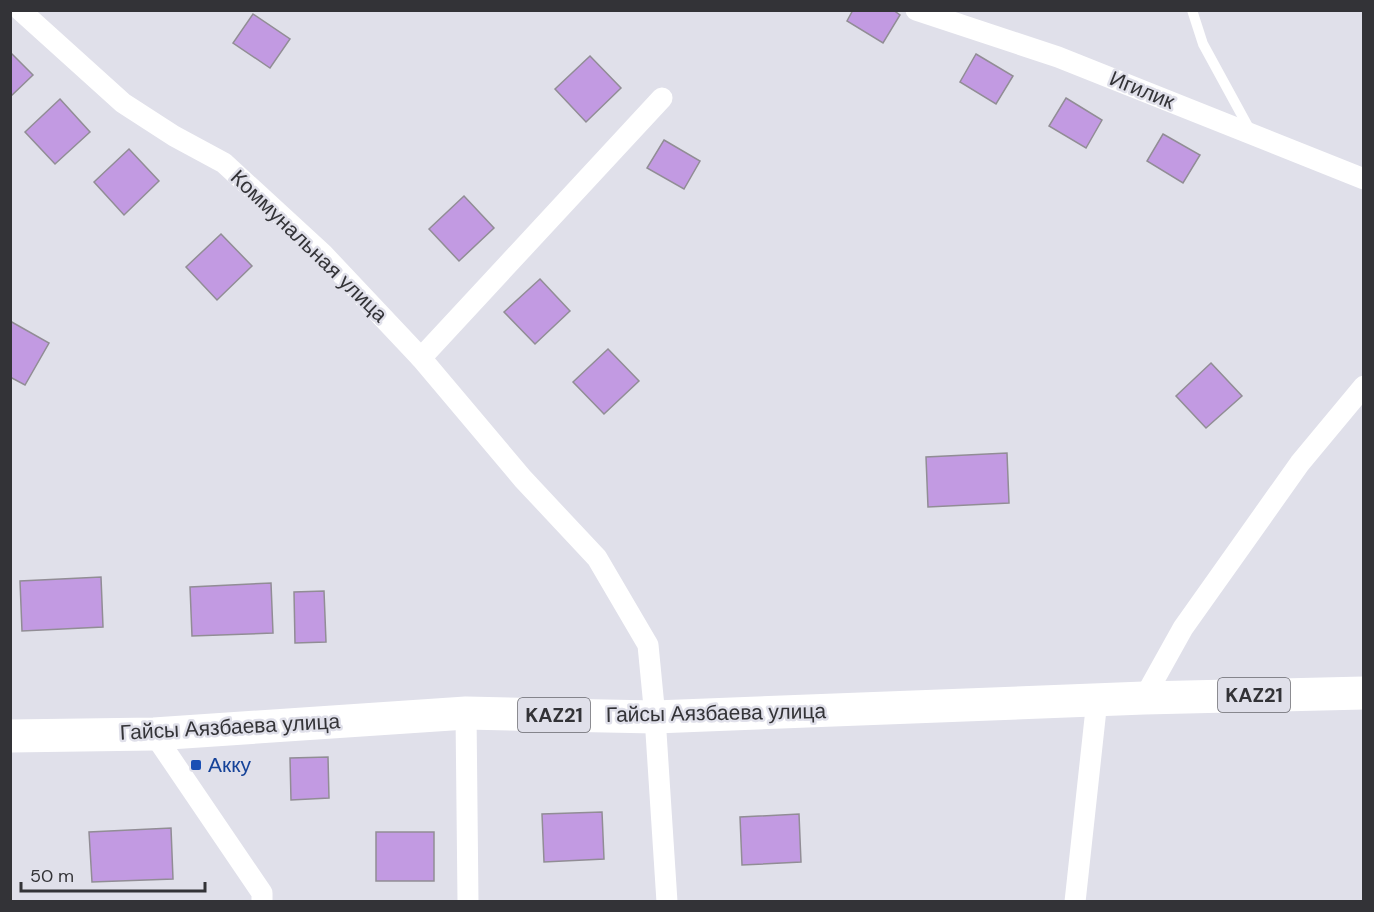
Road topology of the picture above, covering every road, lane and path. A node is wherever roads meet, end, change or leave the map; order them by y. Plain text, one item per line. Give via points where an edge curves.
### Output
1 (20, 10) edge
2 (1192, 10) edge
3 (917, 11) edge
4 (662, 98) dead end
5 (1253, 135) junction
6 (1364, 179) edge
7 (421, 358) junction
8 (1364, 386) edge
9 (1364, 693) edge
10 (1144, 698) junction
11 (1097, 700) junction
12 (466, 713) junction
13 (655, 717) junction
14 (154, 734) junction
15 (10, 736) edge
16 (262, 902) edge
17 (468, 902) edge
18 (667, 902) edge
19 (1075, 902) edge

1 - 7 street, Коммунальная улица via 123,103 224,163 323,254
2 - 5 lane via 1203,44
3 - 5 street, Игилик via 1058,57
4 - 7 street
5 - 6 street, Игилик
7 - 13 street, Коммунальная улица via 523,479 597,558 648,645
8 - 10 street via 1300,463 1183,628
9 - 10 highway, KAZ21
10 - 11 highway, KAZ21
11 - 13 highway, Гайсы Аязбаева улица / KAZ21
11 - 19 street
12 - 13 highway, Гайсы Аязбаева улица / KAZ21
12 - 14 highway, Гайсы Аязбаева улица / KAZ21
12 - 17 street
13 - 18 street, Коммунальная улица
14 - 15 highway, Гайсы Аязбаева улица / KAZ21
14 - 16 street via 262,893

